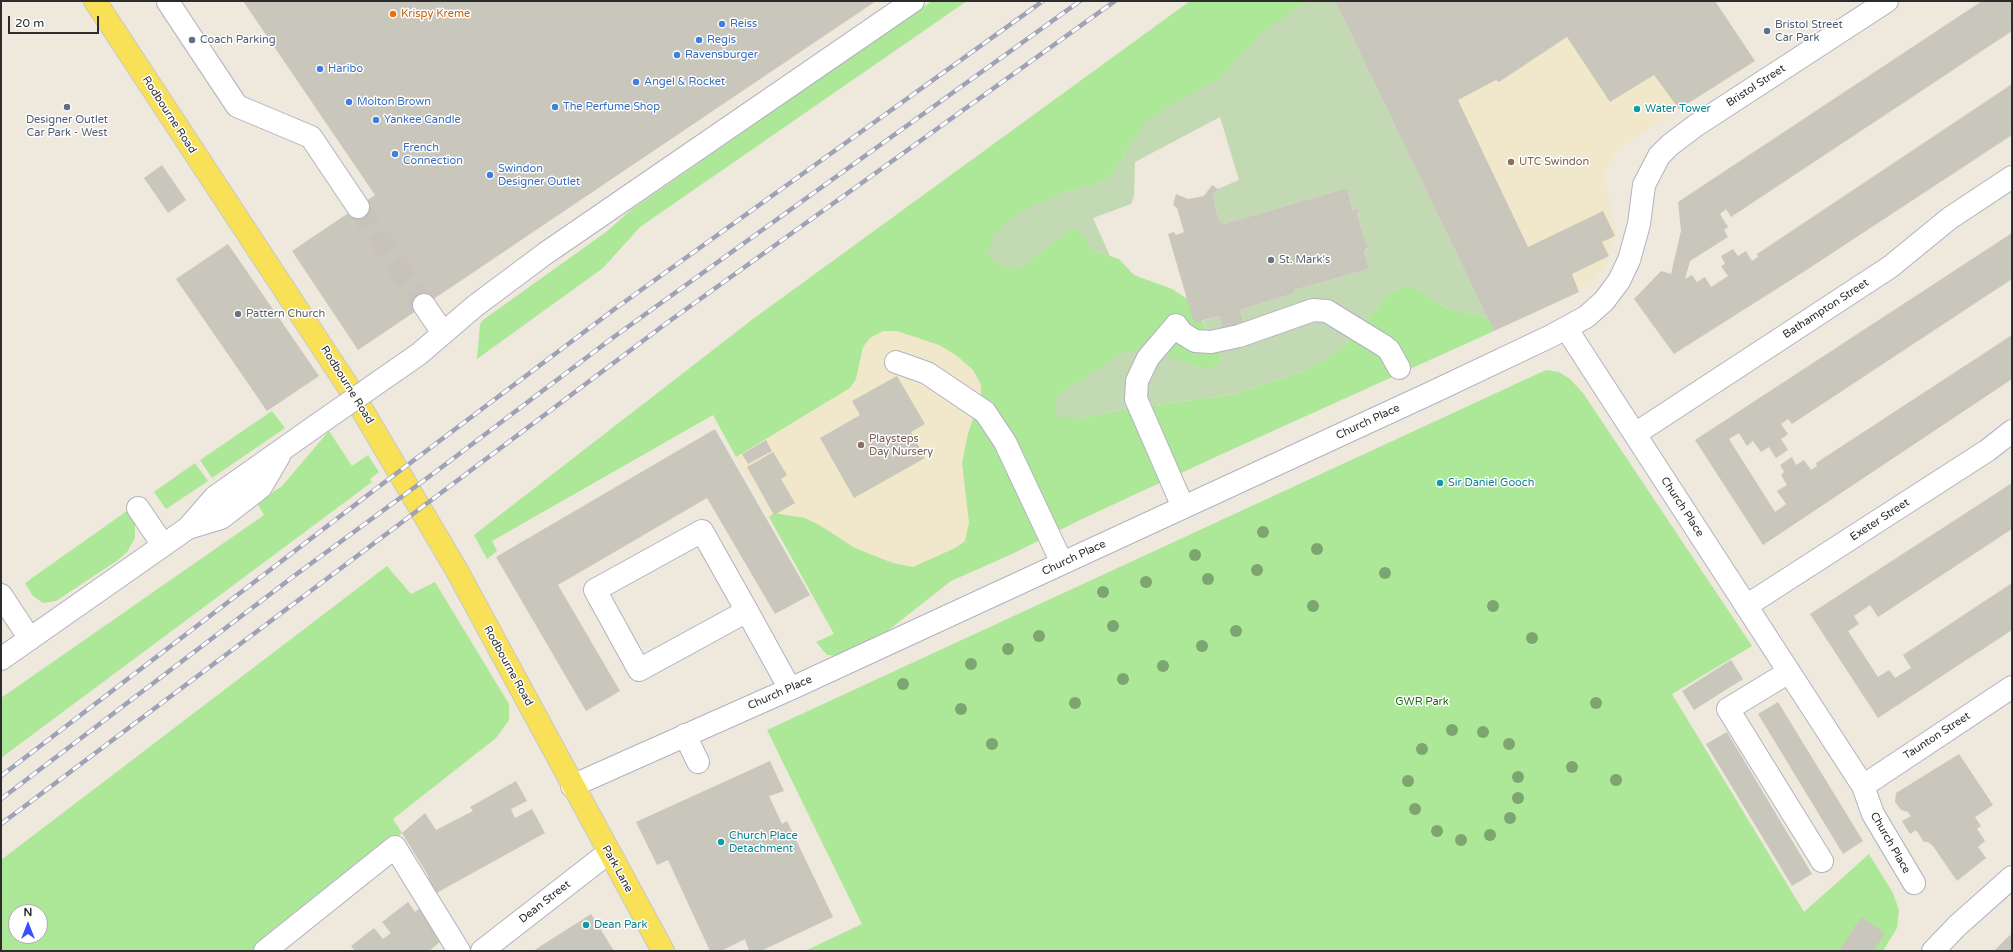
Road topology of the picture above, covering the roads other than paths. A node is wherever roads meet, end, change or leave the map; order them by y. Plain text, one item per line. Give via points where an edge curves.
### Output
1 (95, 1) edge
2 (913, 1) edge
3 (1887, 1) edge
4 (168, 2) edge
5 (2012, 177) edge
6 (358, 206) tunnel mouth
7 (424, 306) tunnel mouth
8 (1566, 328) junction
9 (443, 333) junction
10 (896, 362) dead end
11 (1399, 368) dead end
12 (2012, 431) edge
13 (1636, 434) junction
14 (1183, 507) junction
15 (138, 508) dead end
16 (163, 545) junction
17 (1062, 563) junction
18 (1, 595) edge
19 (1746, 606) junction
20 (747, 611) junction
21 (30, 639) junction
22 (1, 659) edge
23 (1789, 672) junction
24 (2012, 687) edge
25 (790, 689) junction
26 (685, 735) junction
27 (698, 762) dead end
28 (572, 786) junction
29 (1862, 786) junction
30 (608, 852) junction
31 (1822, 861) dead end
32 (2012, 877) edge
33 (1914, 884) dead end
34 (265, 951) edge
35 (459, 951) edge
36 (482, 951) edge
37 (663, 951) edge
38 (1933, 951) edge

1 - 28 main road, Rodbourne Road via 351,391 429,522
2 - 9 street via 602,214 475,306
3 - 8 street, Bristol Street via 1702,122 1659,156 1644,185 1634,247 1619,281 1604,301 1586,317
4 - 6 street via 237,106 311,137
5 - 13 street, Bathampton Street via 1950,218 1890,267
7 - 9 street
8 - 13 street, Church Place
8 - 14 street, Church Place
9 - 16 street, bridge via 396,370 215,497 188,528
10 - 17 street via 927,374 984,412 1005,442
11 - 14 street via 1389,350 1374,338 1319,309 1239,336 1211,342 1195,340 1182,333 1176,325 1148,358 1137,381 1136,399
12 - 19 street, Exeter Street via 1988,450
13 - 19 street, Church Place
14 - 17 street, Church Place
15 - 16 street
16 - 21 street
17 - 25 street, Church Place
18 - 21 street
19 - 23 street, Church Place
20 - 20 street via 640,670 595,590 702,531
20 - 25 street
21 - 22 street
23 - 29 street, Church Place
23 - 31 street via 1728,709
24 - 29 street, Taunton Street
25 - 26 street, Church Place
26 - 27 street
26 - 28 street, Church Place
28 - 30 main road, Park Lane
29 - 33 street, Church Place via 1873,814
30 - 36 street, Dean Street
30 - 37 main road, Park Lane
32 - 38 street
34 - 35 street via 395,847

